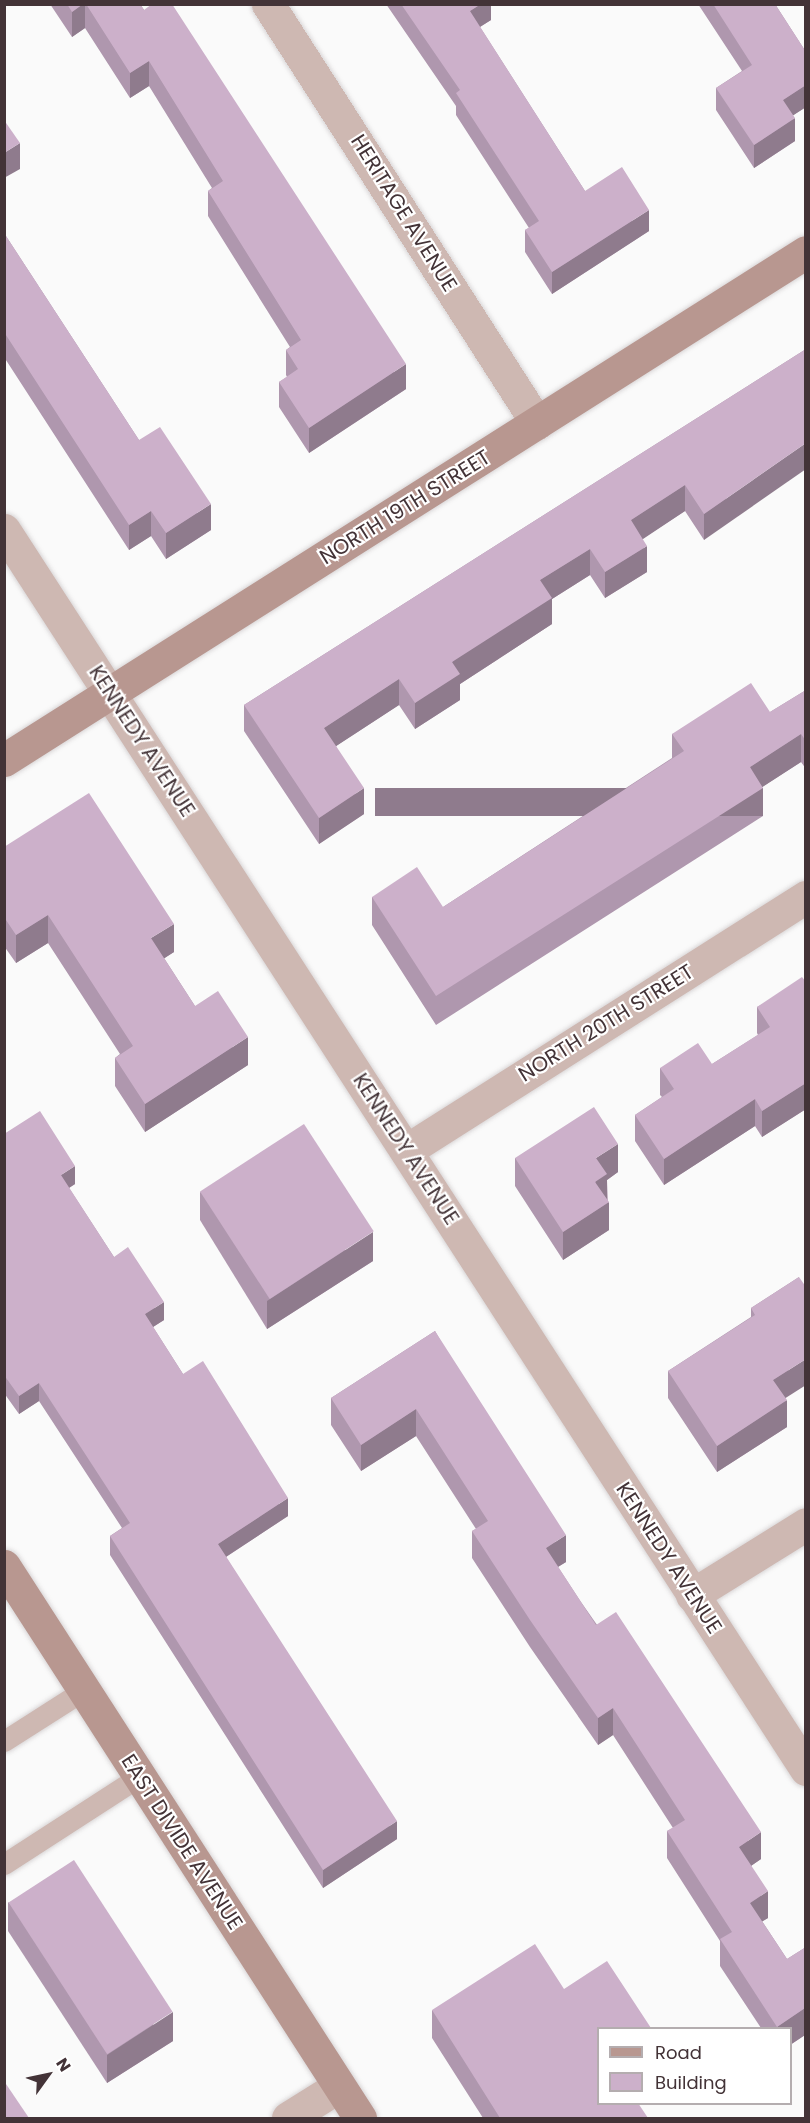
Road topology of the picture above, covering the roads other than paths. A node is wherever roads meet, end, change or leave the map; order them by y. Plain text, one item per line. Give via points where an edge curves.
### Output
1 (268, 4) edge
2 (806, 252) edge
3 (537, 423) junction
4 (4, 530) edge
5 (111, 693) junction
6 (4, 760) edge
7 (806, 897) edge
8 (406, 1150) junction
9 (806, 1524) edge
10 (10, 1587) edge
11 (692, 1595) junction
12 (84, 1690) junction
13 (4, 1742) edge
14 (806, 1769) edge
15 (140, 1776) junction
16 (4, 1864) edge
17 (339, 2086) junction
18 (288, 2118) edge
19 (360, 2118) edge

1 - 3 street, HERITAGE AVENUE
2 - 3 street, NORTH 19TH STREET
3 - 5 street, NORTH 19TH STREET
4 - 5 street, KENNEDY AVENUE
5 - 6 street, NORTH 19TH STREET
5 - 8 street, KENNEDY AVENUE
7 - 8 street, NORTH 20TH STREET
8 - 11 street, KENNEDY AVENUE
9 - 11 street
10 - 12 street, EAST DIVIDE AVENUE
11 - 14 street, KENNEDY AVENUE
12 - 13 lane
12 - 15 street, EAST DIVIDE AVENUE
15 - 16 lane
15 - 17 street, EAST DIVIDE AVENUE
17 - 18 street
17 - 19 street, EAST DIVIDE AVENUE

